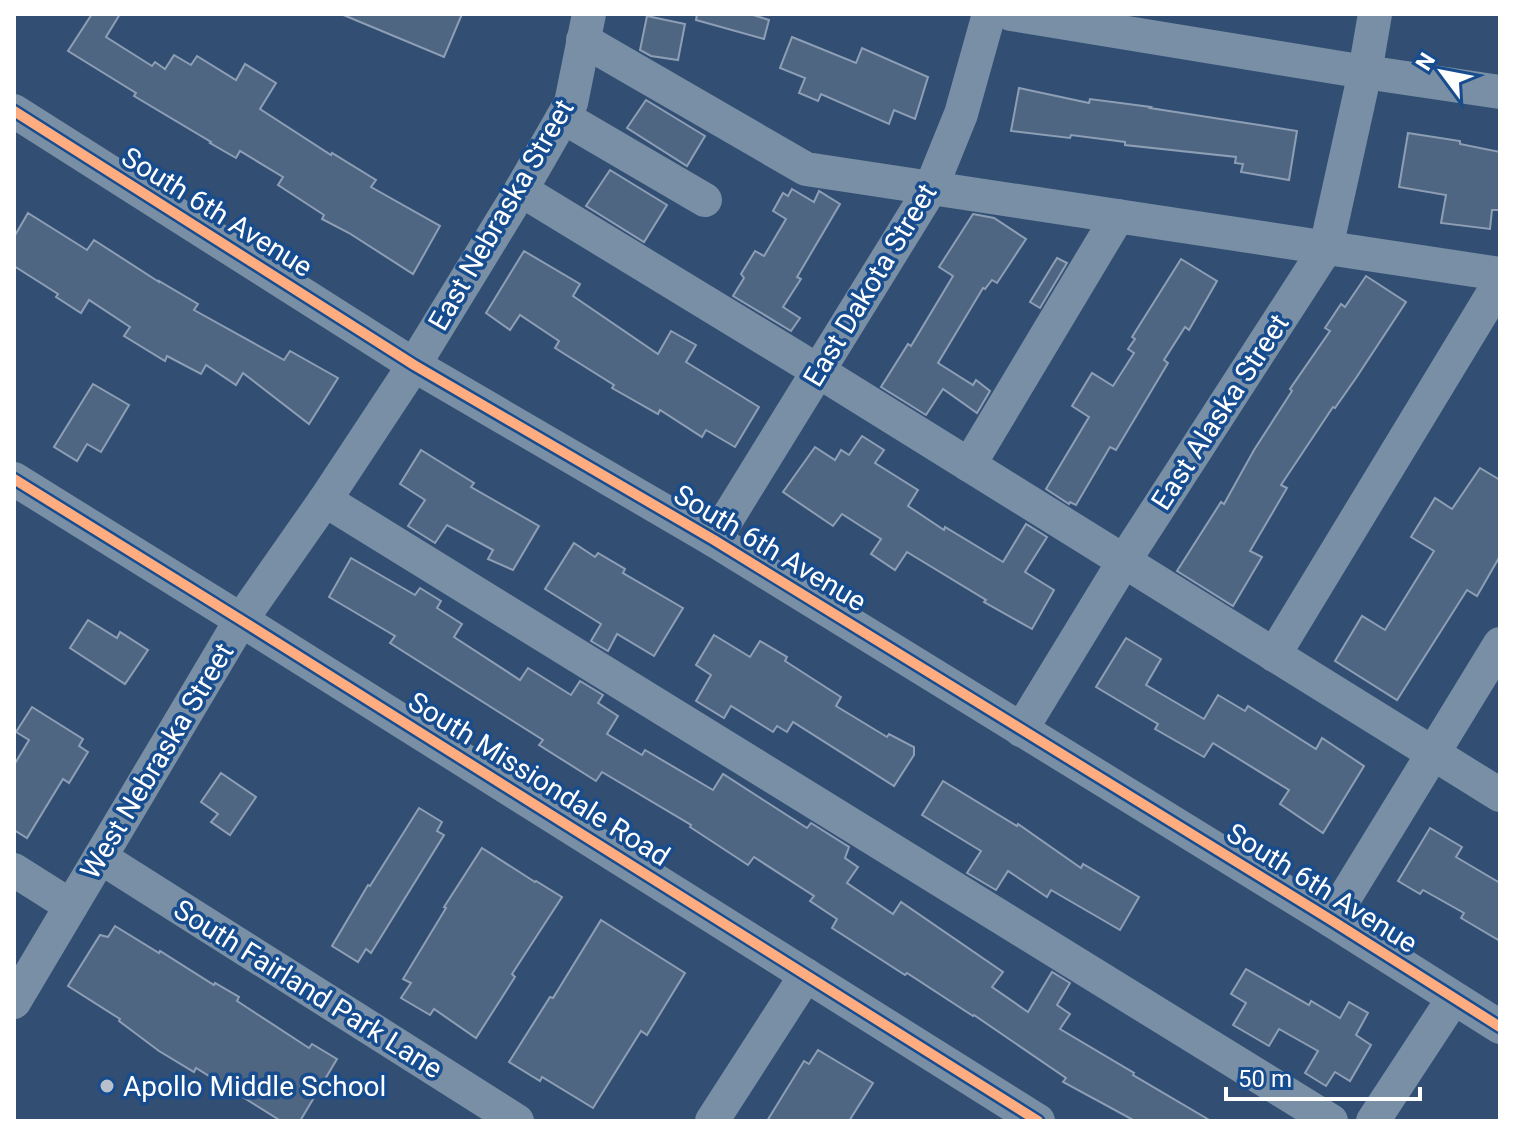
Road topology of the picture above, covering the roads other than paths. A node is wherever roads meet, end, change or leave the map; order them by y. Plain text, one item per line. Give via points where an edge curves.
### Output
1 (989, 14) edge
2 (1011, 14) edge
3 (1375, 14) edge
4 (586, 27) edge
5 (1365, 72) junction
6 (1500, 92) edge
7 (14, 111) edge
8 (563, 117) junction
9 (931, 188) junction
10 (521, 190) junction
11 (705, 200) dead end
12 (1118, 216) junction
13 (1326, 248) junction
14 (1500, 274) edge
15 (1500, 282) edge
16 (414, 365) junction
17 (818, 371) junction
18 (969, 465) junction
19 (14, 479) edge
20 (325, 500) junction
21 (714, 540) junction
22 (1124, 561) junction
23 (241, 620) junction
24 (1500, 644) edge
25 (1274, 655) junction
26 (1021, 730) junction
27 (1433, 754) junction
28 (1500, 795) edge
29 (100, 857) junction
30 (14, 870) edge
31 (71, 906) junction
32 (1331, 920) junction
33 (806, 975) junction
34 (1453, 999) junction
35 (14, 1002) edge
36 (1500, 1027) edge
37 (517, 1121) edge
38 (712, 1121) edge
39 (1038, 1121) edge
40 (1331, 1121) edge
41 (1373, 1121) edge

1 - 9 street, East Dakota Street via 961,114
2 - 5 street
3 - 5 street, East Alaska Street
4 - 8 street, East Nebraska Street via 571,103
4 - 9 street via 806,169
5 - 6 street
5 - 13 street, East Alaska Street
7 - 16 street, South 6th Avenue
8 - 10 street, East Nebraska Street
8 - 11 street
9 - 12 street
9 - 17 street, East Dakota Street
10 - 16 street, East Nebraska Street
10 - 17 street
12 - 13 street
12 - 18 street
13 - 14 street
13 - 22 street, East Alaska Street
15 - 25 street
16 - 20 street, West Nebraska Street
16 - 21 street, South 6th Avenue
17 - 18 street
17 - 21 street, East Dakota Street
18 - 22 street
19 - 23 street, South Missiondale Road
20 - 23 street, West Nebraska Street
20 - 40 street
21 - 26 street, South 6th Avenue
22 - 25 street
22 - 26 street, East Alaska Street
23 - 29 street, West Nebraska Street
23 - 33 street, South Missiondale Road
24 - 27 street
25 - 27 street
26 - 32 street, South 6th Avenue
27 - 28 street
27 - 32 street
29 - 31 street, West Nebraska Street
29 - 37 street, South Fairland Park Lane
30 - 31 street
31 - 35 street, West Nebraska Street
32 - 34 street, South 6th Avenue
33 - 38 street
33 - 39 street, South Missiondale Road
34 - 36 street, South 6th Avenue
34 - 41 street

